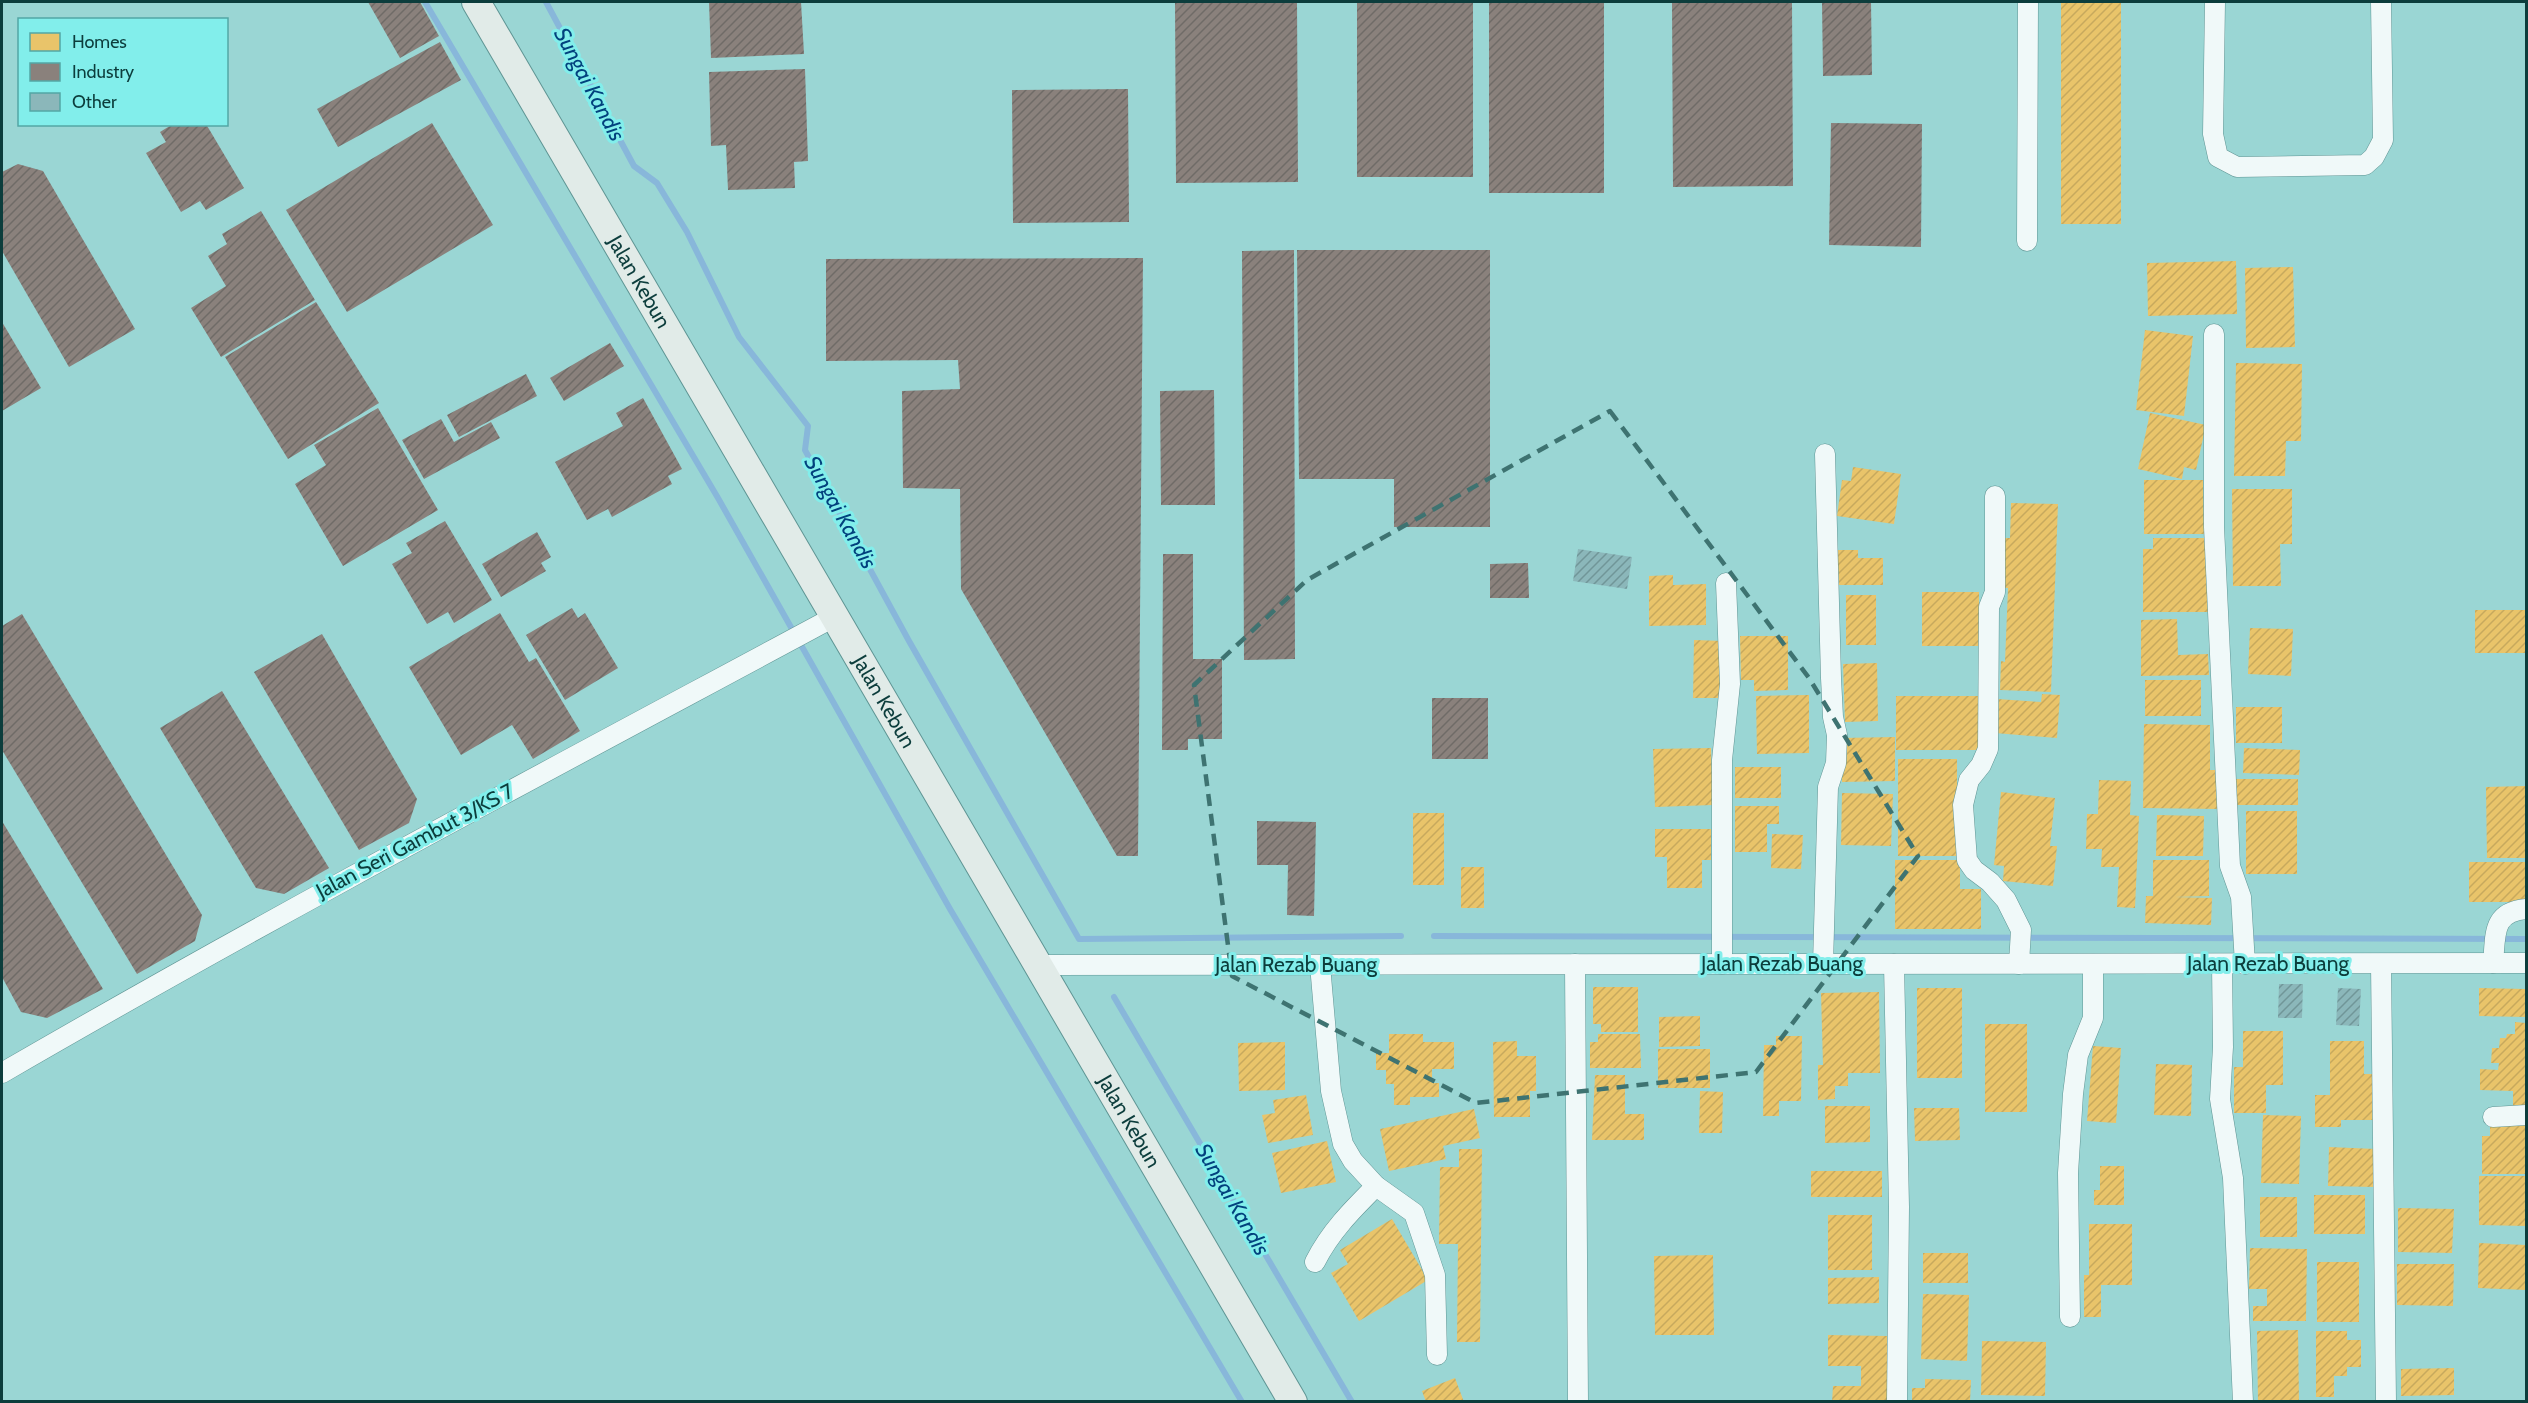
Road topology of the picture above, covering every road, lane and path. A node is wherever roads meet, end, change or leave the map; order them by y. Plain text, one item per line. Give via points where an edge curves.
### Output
1 (476, 2) edge
2 (2028, 2) edge
3 (2215, 2) edge
4 (2381, 2) edge
5 (2027, 241) dead end
6 (2214, 334) dead end
7 (1825, 454) dead end
8 (1995, 496) dead end
9 (1726, 583) dead end
10 (834, 617) junction
11 (2526, 909) edge
12 (2493, 956) junction
13 (1824, 957) junction
14 (2020, 958) junction
15 (2244, 958) junction
16 (1722, 959) junction
17 (2222, 963) junction
18 (2381, 963) junction
19 (2526, 963) edge
20 (1575, 964) junction
21 (1894, 964) junction
22 (2093, 964) junction
23 (1038, 965) junction
24 (1320, 965) junction
25 (2, 1072) edge
26 (2526, 1115) edge
27 (2493, 1117) dead end
28 (1376, 1186) junction
29 (1315, 1262) dead end
30 (2070, 1317) dead end
31 (1437, 1355) dead end
32 (1293, 1401) edge
33 (1578, 1401) edge
34 (1898, 1401) edge
35 (2243, 1401) edge
36 (2386, 1401) edge

1 - 10 main road, Jalan Kebun
2 - 5 street
3 - 4 street via 2213,134 2218,157 2237,167 2365,165 2374,157 2383,140
6 - 15 street via 2214,527 2230,866 2241,897
7 - 13 street via 1831,678 1837,735 1836,763 1827,787
8 - 14 street via 1995,592 1989,607 1989,749 1969,780 1963,805 1967,860 2006,900 2021,930
9 - 16 street via 1730,684 1722,760
10 - 23 main road, Jalan Kebun
10 - 25 street, Jalan Seri Gambut 3/KS 7 via 344,879
11 - 12 street via 2508,914 2495,929
12 - 18 street, Jalan Rezab Buang
12 - 19 street, Jalan Rezab Buang
13 - 16 street, Jalan Rezab Buang
13 - 21 street, Jalan Rezab Buang
14 - 21 street, Jalan Rezab Buang
14 - 22 street, Jalan Rezab Buang
15 - 17 street, Jalan Rezab Buang
15 - 18 street, Jalan Rezab Buang
16 - 20 street, Jalan Rezab Buang
17 - 22 street, Jalan Rezab Buang
17 - 35 street via 2220,1100 2233,1178
18 - 36 street
20 - 24 street, Jalan Rezab Buang
20 - 33 street
21 - 34 street
22 - 30 street via 2092,1018 2078,1055 2073,1094 2068,1173
23 - 24 street, Jalan Rezab Buang
23 - 32 main road, Jalan Kebun
24 - 28 street via 1331,1091 1343,1144
26 - 27 street
28 - 29 street via 1344,1219
28 - 31 street via 1414,1213 1424,1240 1435,1275

